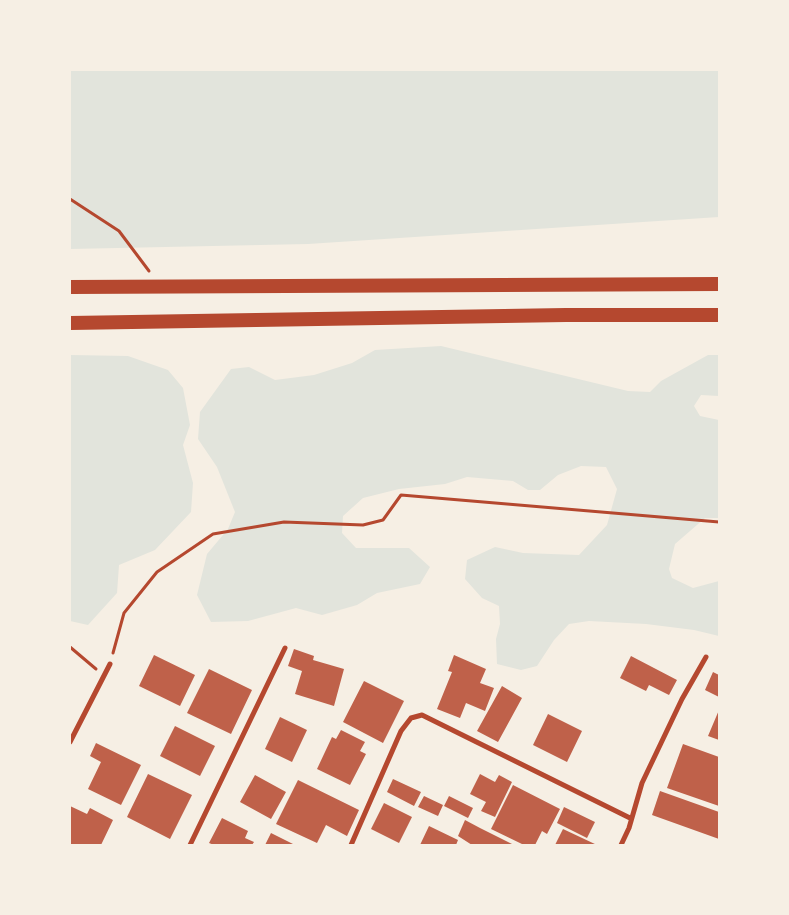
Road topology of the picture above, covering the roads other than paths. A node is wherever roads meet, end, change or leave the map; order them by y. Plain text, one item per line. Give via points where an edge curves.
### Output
1 (719, 284) edge
2 (70, 288) edge
3 (719, 315) edge
4 (70, 323) edge
5 (285, 648) dead end
6 (706, 657) dead end
7 (110, 664) road end
8 (70, 742) edge
9 (630, 818) junction
10 (190, 845) edge
11 (352, 845) edge
12 (621, 845) edge

1 - 2 highway
3 - 4 highway
5 - 10 street
6 - 9 street via 642,783
7 - 8 street
9 - 11 street via 422,715 411,718 401,731
9 - 12 street

